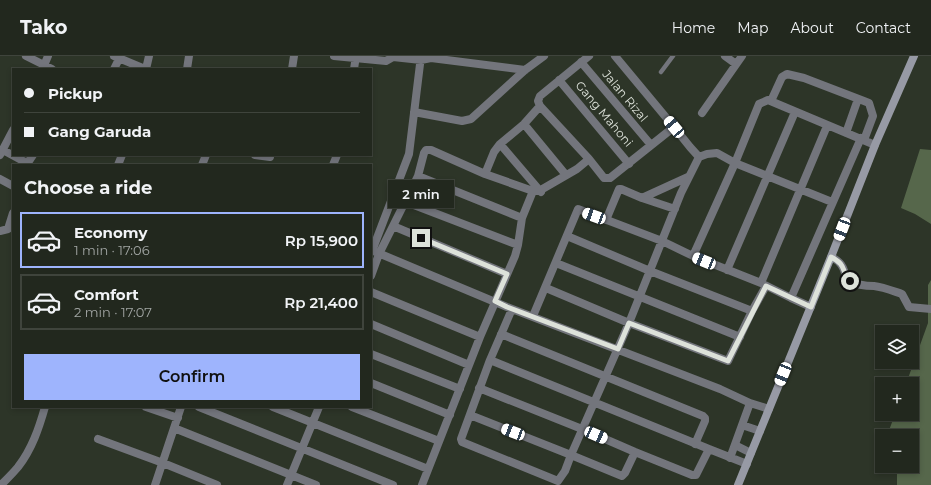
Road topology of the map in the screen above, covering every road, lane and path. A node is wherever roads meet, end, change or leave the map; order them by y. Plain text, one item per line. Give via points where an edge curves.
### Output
1 (26, 56) edge
2 (48, 56) edge
3 (149, 56) edge
4 (189, 56) edge
5 (294, 56) edge
6 (334, 56) edge
7 (393, 56) edge
8 (544, 56) edge
9 (589, 56) edge
10 (615, 56) edge
11 (673, 56) edge
12 (725, 56) edge
13 (742, 56) edge
14 (914, 56) edge
15 (116, 57) edge
16 (356, 57) edge
17 (425, 58) edge
18 (581, 62) junction
19 (736, 64) junction
20 (43, 67) edge
21 (114, 68) edge
22 (143, 68) edge
23 (145, 68) edge
24 (187, 68) edge
25 (292, 68) edge
26 (354, 68) edge
27 (525, 70) junction
28 (661, 72) dead end
29 (559, 80) junction
30 (858, 98) junction
31 (771, 101) junction
32 (540, 106) junction
33 (414, 112) junction
34 (795, 112) junction
35 (702, 113) dead end
36 (524, 124) junction
37 (827, 126) junction
38 (674, 127) junction
39 (12, 132) edge
40 (846, 133) junction
41 (862, 139) junction
42 (500, 144) junction
43 (651, 145) junction
44 (875, 145) junction
45 (1, 152) edge
46 (32, 156) edge
47 (259, 156) edge
48 (698, 156) junction
49 (270, 159) edge
50 (589, 159) junction
51 (735, 163) junction
52 (629, 164) junction
53 (485, 174) junction
54 (566, 175) junction
55 (768, 175) junction
56 (418, 176) junction
57 (688, 177) junction
58 (0, 180) edge
59 (12, 186) edge
60 (800, 188) junction
61 (538, 191) junction
62 (642, 198) junction
63 (406, 202) junction
64 (832, 202) junction
65 (675, 209) junction
66 (12, 216) edge
67 (522, 218) junction
68 (606, 220) junction
69 (393, 226) junction
70 (0, 231) edge
71 (568, 236) junction
72 (662, 242) junction
73 (518, 245) junction
74 (374, 252) edge
75 (693, 256) junction
76 (831, 257) junction
77 (556, 264) junction
78 (372, 268) edge
79 (727, 270) junction
80 (650, 271) junction
81 (507, 274) junction
82 (763, 285) junction
83 (546, 288) junction
84 (372, 292) edge
85 (640, 297) junction
86 (791, 298) junction
87 (496, 302) junction
88 (811, 307) junction
89 (510, 308) junction
90 (931, 309) edge
91 (752, 311) junction
92 (533, 316) junction
93 (629, 323) junction
94 (372, 324) edge
95 (501, 334) junction
96 (740, 337) junction
97 (480, 338) junction
98 (618, 349) junction
99 (372, 354) edge
100 (490, 360) junction
101 (469, 365) junction
102 (606, 377) junction
103 (372, 383) edge
104 (480, 388) junction
105 (460, 389) junction
106 (595, 402) junction
107 (750, 403) junction
108 (45, 408) edge
109 (149, 408) edge
110 (181, 408) edge
111 (201, 408) edge
112 (275, 408) edge
113 (319, 408) edge
114 (355, 408) edge
115 (769, 409) junction
116 (450, 415) junction
117 (470, 415) junction
118 (178, 418) junction
119 (312, 423) junction
120 (742, 425) junction
121 (174, 428) junction
122 (582, 429) junction
123 (760, 431) junction
124 (98, 439) dead end
125 (439, 441) junction
126 (695, 444) junction
127 (735, 445) junction
128 (302, 449) junction
129 (709, 449) junction
130 (635, 452) junction
131 (751, 453) junction
132 (571, 455) junction
133 (730, 458) junction
134 (163, 463) junction
135 (747, 464) junction
136 (428, 469) junction
137 (291, 475) junction
138 (1, 485) edge
139 (155, 485) edge
140 (217, 485) edge
141 (287, 485) edge
142 (316, 485) edge
143 (393, 485) edge
144 (422, 485) edge
145 (738, 485) edge

1 - 20 street
2 - 20 street
3 - 23 street
4 - 24 street
5 - 25 street
6 - 16 street
7 - 16 street via 386,61
7 - 17 street
8 - 27 street
9 - 18 street
10 - 38 street
11 - 28 lane
12 - 19 street
13 - 19 street
14 - 44 main road
15 - 21 street
15 - 22 street
16 - 26 street
17 - 27 street
17 - 33 street
18 - 29 street
18 - 43 street, Jalan Rizal
19 - 35 street
27 - 33 street via 470,119 462,121
29 - 32 street via 538,98
29 - 52 street, Gang Mahoni
30 - 31 street via 788,74 782,77
30 - 40 street
30 - 41 street via 869,103 873,116
31 - 34 street
31 - 51 street via 759,104
32 - 36 street
32 - 50 street
33 - 74 street via 409,154
34 - 37 street
34 - 55 street
36 - 42 street
36 - 54 street
37 - 40 street
37 - 60 street
38 - 43 street
38 - 48 street
39 - 45 street
40 - 41 street
41 - 44 street
41 - 64 street
42 - 53 street
42 - 61 street
43 - 52 street
44 - 76 main road
45 - 46 street via 27,162
47 - 49 street
48 - 51 street via 717,153
48 - 57 street
50 - 52 street via 607,179
50 - 54 street
51 - 55 street
51 - 75 street
53 - 56 street via 428,149 424,153
53 - 61 street
54 - 61 street
55 - 60 street
55 - 79 street
56 - 63 street
56 - 67 street
57 - 62 street
57 - 65 street
58 - 59 street
60 - 64 street
60 - 82 street
61 - 67 street
62 - 65 street
62 - 68 street via 619,189
63 - 69 street
63 - 73 street
64 - 86 street
65 - 72 street
66 - 70 street via 8,229
67 - 73 street
68 - 71 street via 578,210
68 - 72 street
69 - 74 street
69 - 81 street
71 - 77 street
71 - 80 street
72 - 75 street
72 - 80 street
73 - 81 street
74 - 78 street
74 - 87 street
75 - 79 street
76 - 88 main road
76 - 90 street via 841,264 850,281 902,294 908,306 912,308
77 - 83 street
77 - 85 street
79 - 82 street
80 - 85 street
80 - 91 street
81 - 87 street
82 - 86 street
82 - 91 street
83 - 92 street
83 - 93 street
84 - 97 street
85 - 93 street
85 - 96 street
86 - 88 street
87 - 89 street
87 - 97 street
88 - 115 main road
89 - 92 street
89 - 95 street
91 - 96 street
92 - 98 street
93 - 96 street via 728,361
93 - 98 street
94 - 101 street
95 - 100 street
95 - 102 street
97 - 101 street
98 - 102 street
98 - 107 street
99 - 105 street
100 - 104 street
100 - 106 street
101 - 105 street
102 - 106 street
102 - 126 street via 704,417
103 - 116 street
104 - 117 street
104 - 122 street
105 - 116 street
106 - 122 street
106 - 126 street
107 - 115 street
107 - 120 street
108 - 138 street via 29,450
109 - 118 street
110 - 118 street
111 - 128 street
112 - 119 street
113 - 119 street
114 - 125 street
115 - 123 main road
116 - 125 street
117 - 132 street
117 - 132 street via 462,442 558,481
118 - 121 street
119 - 128 street
119 - 136 street
120 - 123 street
120 - 127 street
121 - 134 street
121 - 137 street
122 - 130 street
122 - 132 street
123 - 131 main road
124 - 134 street
125 - 136 street
126 - 129 street
127 - 131 street
127 - 133 street
128 - 137 street
128 - 143 street
129 - 130 street via 694,475
129 - 133 street
130 - 132 street via 622,476
131 - 135 main road
133 - 135 street
134 - 139 street
134 - 140 street
135 - 145 main road
136 - 144 street
137 - 141 street
137 - 142 street

